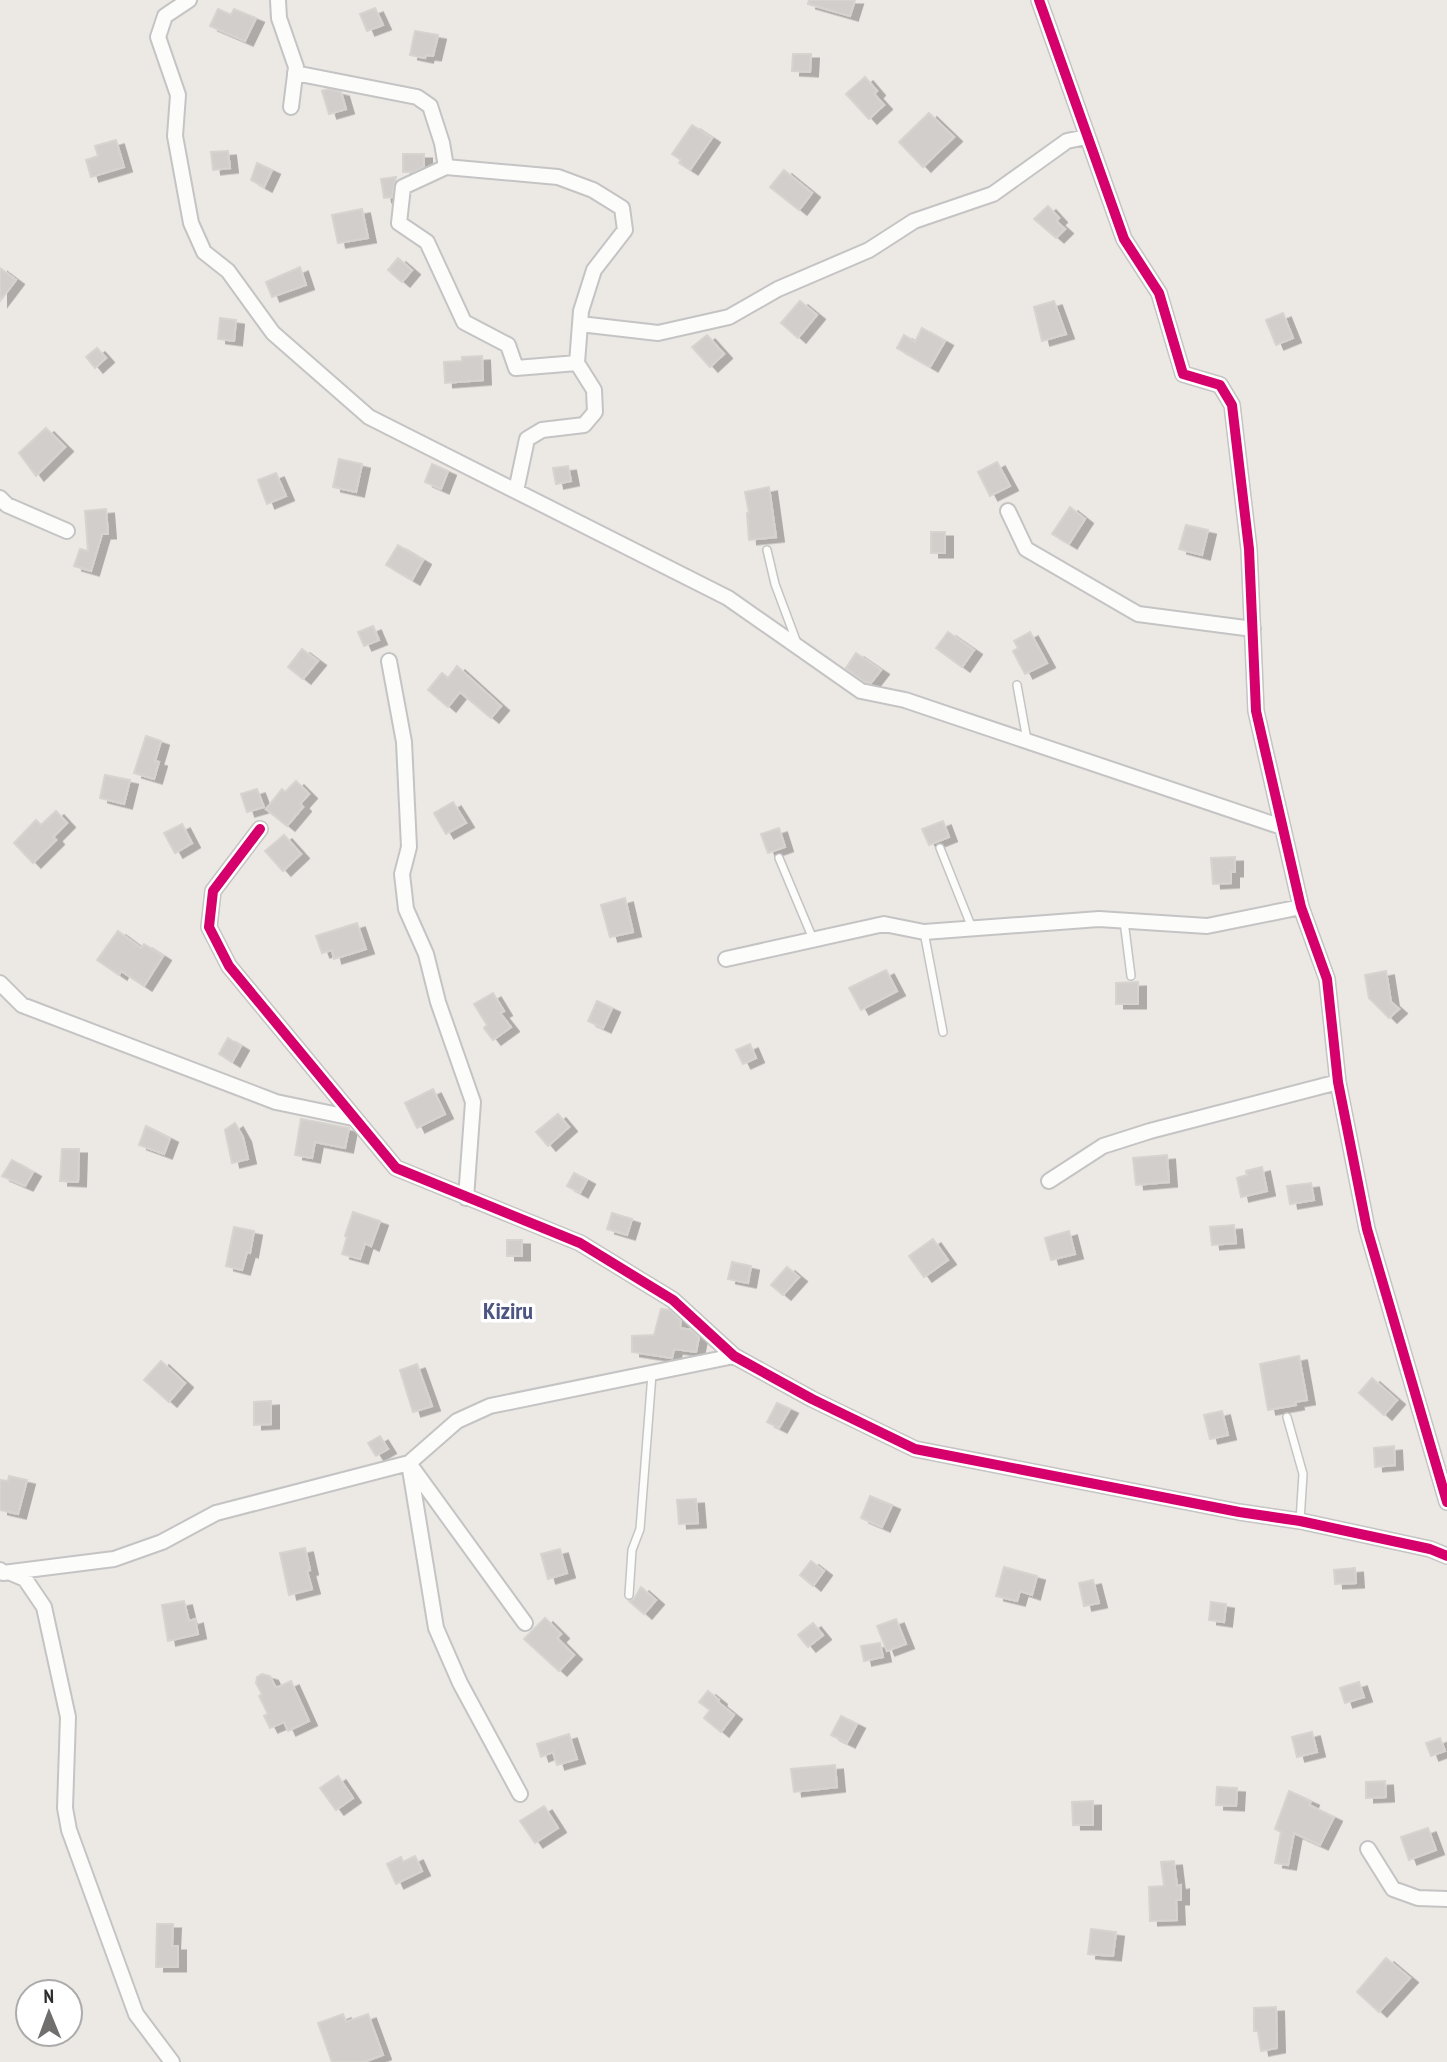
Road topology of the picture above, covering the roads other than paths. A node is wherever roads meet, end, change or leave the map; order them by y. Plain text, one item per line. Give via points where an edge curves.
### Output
1 (188, 0) edge
2 (278, 0) edge
3 (1039, 0) edge
4 (295, 73) junction
5 (291, 107) dead end
6 (1086, 137) junction
7 (446, 167) junction
8 (580, 324) junction
9 (577, 363) junction
10 (516, 491) junction
11 (0, 498) edge
12 (1009, 511) dead end
13 (67, 531) dead end
14 (766, 550) dead end
15 (1253, 629) junction
16 (798, 647) junction
17 (389, 661) dead end
18 (1017, 685) dead end
19 (1027, 741) junction
20 (1282, 827) junction
21 (260, 829) dead end
22 (940, 848) dead end
23 (779, 858) dead end
24 (1301, 907) junction
25 (1124, 920) junction
26 (972, 929) junction
27 (924, 932) junction
28 (813, 940) junction
29 (726, 959) dead end
30 (1131, 976) dead end
31 (0, 983) edge
32 (943, 1032) dead end
33 (1338, 1082) junction
34 (353, 1118) junction
35 (1049, 1181) dead end
36 (466, 1198) junction
37 (734, 1356) junction
38 (652, 1372) junction
39 (1287, 1417) dead end
40 (409, 1464) junction
41 (1447, 1502) edge
42 (1300, 1521) junction
43 (1447, 1556) edge
44 (1, 1573) edge
45 (629, 1595) dead end
46 (525, 1623) dead end
47 (520, 1794) dead end
48 (1368, 1849) dead end
49 (1447, 1899) edge
50 (172, 2062) edge

1 - 10 street via 165,16 158,37 178,95 175,136 191,223 204,252 228,271 273,333 369,418
2 - 4 street
3 - 6 street
4 - 5 street
4 - 7 street via 417,97 430,106
6 - 8 street via 1067,141 993,194 914,221 869,250 778,289 729,317 658,332
6 - 15 street via 1124,239 1159,293 1184,374 1220,385 1232,405
7 - 8 street via 558,177 593,190 622,208 625,230 594,270
7 - 9 street via 403,187 400,223 427,242 464,322 508,345 516,368
8 - 9 street
9 - 10 street via 594,390 595,412 584,425 542,430 527,439
10 - 16 street via 728,598
11 - 13 street
12 - 15 street via 1026,549 1138,614
14 - 16 lane
15 - 20 street via 1256,711
16 - 19 street via 861,691 905,700
17 - 36 street via 404,742 409,847 402,873 406,909 426,954 473,1102
18 - 19 lane
19 - 20 street
20 - 24 street
21 - 34 street via 212,891 209,927 229,966
22 - 26 lane
23 - 28 lane
24 - 25 street via 1208,926
24 - 33 street via 1327,979
25 - 26 street
25 - 30 lane
26 - 27 street
27 - 28 street via 884,924
27 - 32 lane
28 - 29 street
31 - 34 street via 22,1005 276,1102
33 - 35 street via 1103,1146
33 - 41 street via 1367,1229
34 - 36 street via 396,1168
36 - 37 street via 580,1243 673,1300
37 - 38 street
37 - 42 street via 915,1449
38 - 40 street via 490,1406 457,1421
38 - 45 lane via 640,1529 632,1550
39 - 42 lane via 1303,1474
40 - 44 street via 216,1513 162,1542 114,1559
40 - 46 street
40 - 47 street via 436,1628
42 - 43 street
44 - 50 street via 25,1578 44,1607 68,1717 65,1808 69,1830 136,2014
48 - 49 street via 1393,1889 1418,1898

